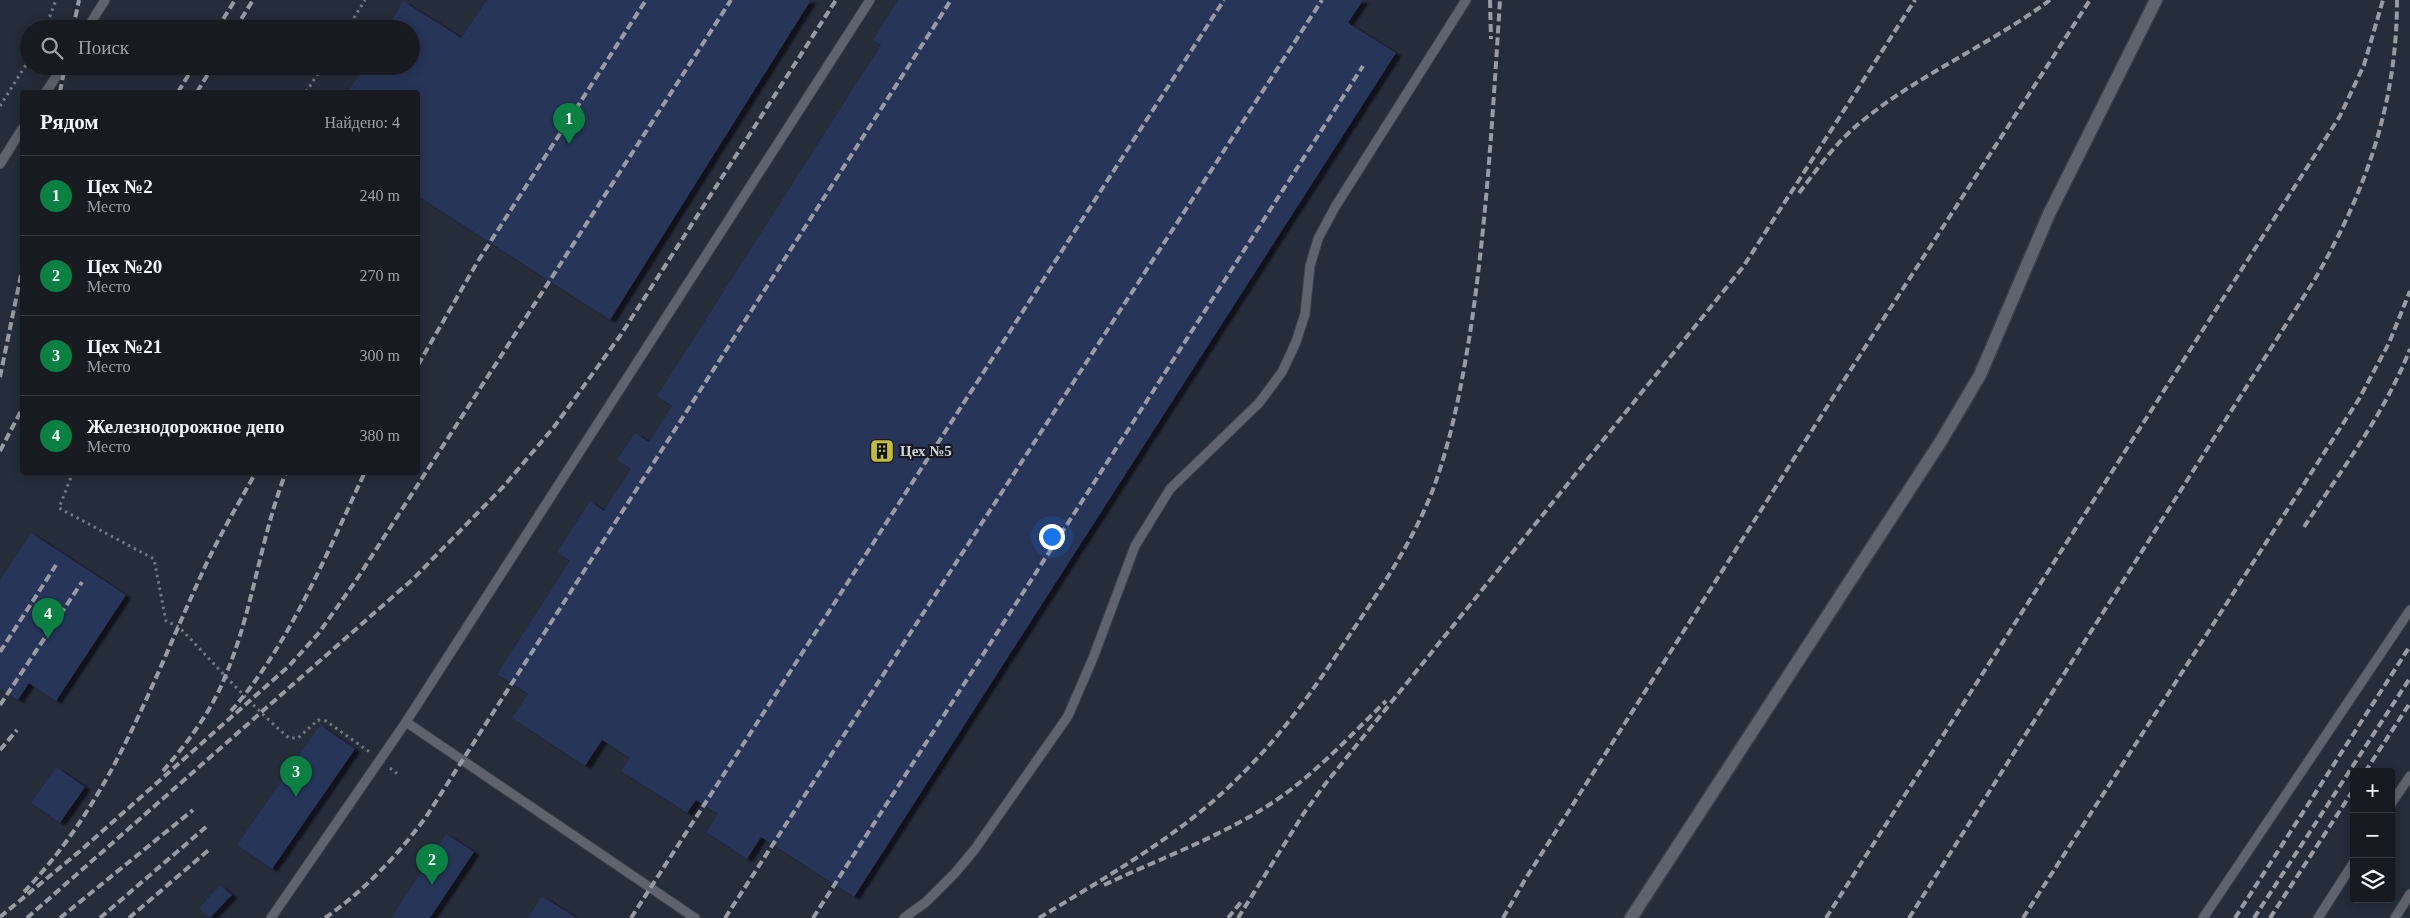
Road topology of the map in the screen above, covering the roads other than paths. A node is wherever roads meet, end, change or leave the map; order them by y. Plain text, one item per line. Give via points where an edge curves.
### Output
1 (105, 0) edge
2 (870, 0) edge
3 (1466, 0) edge
4 (2156, 0) edge
5 (93, 20) edge
6 (57, 75) edge
7 (47, 90) edge
8 (20, 132) edge
9 (0, 164) edge
10 (2410, 610) edge
11 (406, 722) junction
12 (2410, 776) edge
13 (2395, 798) edge
14 (2350, 868) edge
15 (2410, 894) edge
16 (270, 918) edge
17 (695, 918) edge
18 (904, 918) edge
19 (1631, 918) edge
20 (2203, 918) edge
21 (2318, 918) edge
22 (2395, 918) edge

1 - 5 lane
2 - 11 lane
3 - 18 lane via 1334,207 1318,239 1310,266 1305,314 1282,372 1248,414 1170,490 1135,546 1068,716 975,849 926,902
4 - 19 street via 2049,214 1980,374 1941,441
6 - 7 lane
8 - 9 lane
10 - 20 lane
11 - 16 lane
11 - 17 lane
12 - 13 lane
14 - 21 lane
15 - 22 lane

